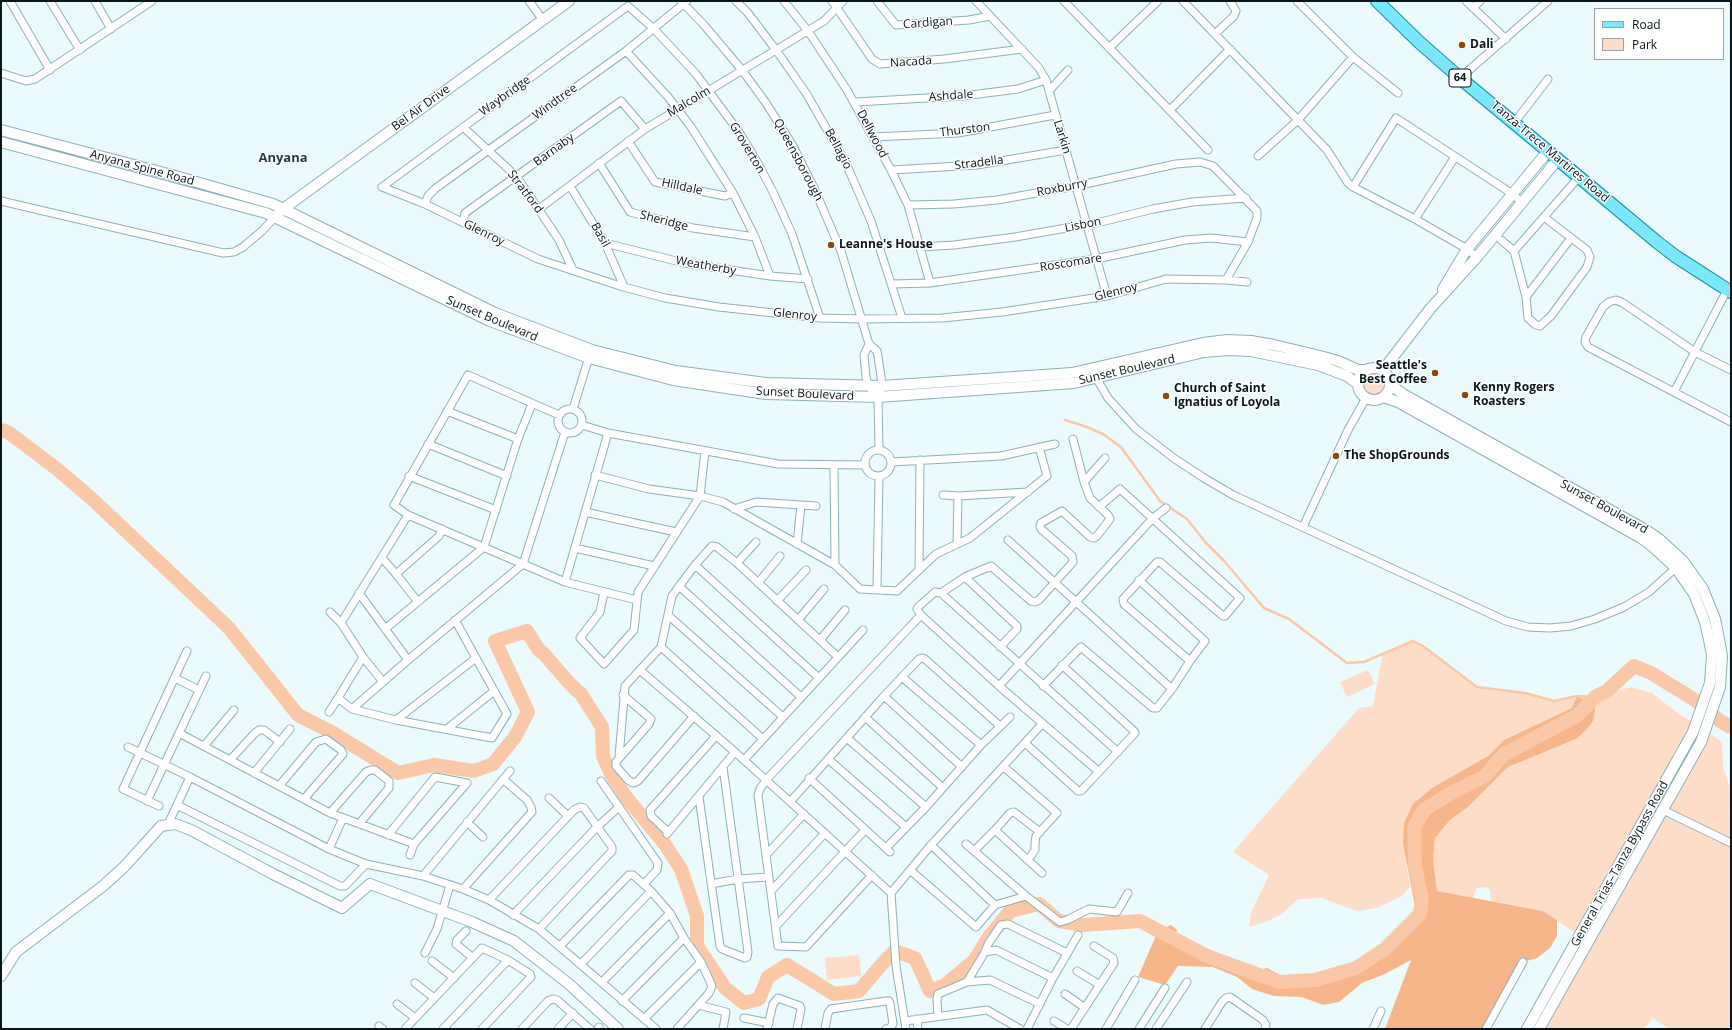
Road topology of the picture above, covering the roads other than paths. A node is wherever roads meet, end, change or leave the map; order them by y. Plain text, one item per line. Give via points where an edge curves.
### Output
1 (10, 1) edge
2 (50, 1) edge
3 (95, 1) edge
4 (152, 1) edge
5 (529, 1) edge
6 (570, 1) edge
7 (736, 1) edge
8 (784, 1) edge
9 (832, 1) edge
10 (843, 1) edge
11 (877, 1) edge
12 (976, 1) edge
13 (1064, 1) edge
14 (1158, 1) edge
15 (1183, 1) edge
16 (1230, 1) edge
17 (1298, 1) edge
18 (1377, 1) edge
19 (1466, 1) edge
20 (1480, 1) edge
21 (1548, 1) edge
22 (684, 2) edge
23 (141, 4) edge
24 (628, 6) joint
25 (838, 8) junction
26 (1473, 8) junction
27 (990, 16) junction
28 (543, 20) junction
29 (111, 29) junction
30 (654, 29) junction
31 (808, 31) junction
32 (1215, 34) junction
33 (1506, 39) junction
34 (1109, 48) junction
35 (1022, 49) junction
36 (1230, 49) junction
37 (80, 50) junction
38 (776, 50) junction
39 (626, 51) junction
40 (1354, 57) junction
41 (50, 70) junction
42 (742, 70) junction
43 (1068, 70) dead end
44 (1, 73) edge
45 (1460, 78) junction
46 (1046, 80) junction
47 (1548, 80) dead end
48 (709, 90) junction
49 (1048, 91) junction
50 (1398, 93) dead end
51 (855, 102) junction
52 (677, 109) junction
53 (1170, 110) junction
54 (1056, 115) junction
55 (1298, 120) junction
56 (1514, 123) junction
57 (463, 127) junction
58 (645, 128) junction
59 (1, 130) edge
60 (874, 137) junction
61 (628, 141) junction
62 (1, 142) edge
63 (1066, 150) junction
64 (1208, 150) dead end
65 (488, 151) junction
66 (1548, 151) junction
67 (1258, 156) dead end
68 (1455, 157) junction
69 (1558, 159) junction
70 (599, 163) junction
71 (892, 170) junction
72 (517, 177) junction
73 (1579, 177) junction
74 (570, 186) junction
75 (1076, 186) junction
76 (382, 187) joint
77 (1353, 187) junction
78 (733, 193) junction
79 (1512, 194) junction
80 (1246, 198) junction
81 (1, 201) edge
82 (1522, 202) junction
83 (425, 204) junction
84 (908, 205) junction
85 (283, 209) junction
86 (539, 209) junction
87 (275, 217) junction
88 (1544, 217) junction
89 (1415, 219) junction
90 (463, 222) junction
91 (1086, 224) junction
92 (755, 237) junction
93 (1571, 238) junction
94 (1502, 240) dead end
95 (1248, 242) junction
96 (606, 243) junction
97 (920, 247) junction
98 (1467, 249) junction
99 (1514, 251) junction
100 (1477, 257) junction
101 (1096, 260) junction
102 (572, 270) junction
103 (770, 276) junction
104 (808, 279) junction
105 (1226, 280) junction
106 (930, 282) junction
107 (1247, 282) dead end
108 (892, 284) junction
109 (624, 287) junction
110 (1729, 291) edge
111 (1107, 296) junction
112 (1526, 297) junction
113 (1430, 309) junction
114 (820, 318) junction
115 (902, 318) junction
116 (862, 319) junction
117 (869, 344) junction
118 (1695, 352) junction
119 (590, 354) junction
120 (1365, 370) junction
121 (1383, 370) junction
122 (1731, 370) edge
123 (1093, 373) junction
124 (1358, 384) junction
125 (1391, 385) junction
126 (868, 386) junction
127 (882, 386) junction
128 (1674, 392) junction
129 (878, 397) junction
130 (1384, 397) junction
131 (1366, 398) junction
132 (532, 404) junction
133 (573, 409) junction
134 (447, 411) junction
135 (559, 415) junction
136 (1731, 422) edge
137 (582, 425) junction
138 (565, 432) junction
139 (608, 433) junction
140 (1073, 439) dead end
141 (518, 440) junction
142 (428, 444) junction
143 (1055, 444) dead end
144 (1039, 447) junction
145 (879, 450) junction
146 (706, 451) junction
147 (1106, 458) dead end
148 (920, 460) junction
149 (892, 462) junction
150 (834, 465) junction
151 (865, 465) junction
152 (595, 475) junction
153 (409, 476) junction
154 (507, 476) junction
155 (879, 476) junction
156 (1084, 482) junction
157 (1028, 492) junction
158 (943, 495) dead end
159 (700, 496) junction
160 (958, 496) junction
161 (801, 505) junction
162 (816, 506) dead end
163 (1099, 507) junction
164 (1166, 508) dead end
165 (734, 509) junction
166 (496, 510) junction
167 (585, 512) junction
168 (408, 516) junction
169 (1153, 518) junction
170 (1303, 527) junction
171 (442, 529) junction
172 (676, 532) junction
173 (1008, 540) dead end
174 (756, 542) dead end
175 (797, 544) junction
176 (957, 544) junction
177 (484, 547) junction
178 (575, 548) junction
179 (780, 556) dead end
180 (382, 558) junction
181 (522, 564) junction
182 (737, 564) junction
183 (695, 565) junction
184 (834, 565) junction
185 (1679, 565) junction
186 (654, 566) junction
187 (806, 570) dead end
188 (919, 570) junction
189 (396, 574) junction
190 (964, 577) junction
191 (1139, 580) junction
192 (565, 582) junction
193 (1054, 582) junction
194 (758, 583) junction
195 (679, 586) junction
196 (824, 589) dead end
197 (877, 589) junction
198 (604, 592) junction
199 (359, 593) junction
200 (941, 593) junction
201 (637, 600) junction
202 (778, 601) junction
203 (418, 602) junction
204 (1076, 602) junction
205 (845, 610) dead end
206 (330, 612) dead end
207 (921, 615) junction
208 (669, 616) junction
209 (456, 620) junction
210 (798, 620) junction
211 (341, 623) junction
212 (385, 629) junction
213 (863, 630) dead end
214 (820, 640) junction
215 (661, 647) junction
216 (1000, 647) junction
217 (187, 651) dead end
218 (363, 657) junction
219 (838, 657) junction
220 (476, 658) junction
221 (408, 660) junction
222 (1190, 661) junction
223 (1020, 664) junction
224 (1062, 665) junction
225 (641, 670) junction
226 (206, 676) dead end
227 (902, 677) junction
228 (175, 678) junction
229 (819, 678) junction
230 (383, 682) junction
231 (999, 686) junction
232 (1043, 686) junction
233 (1172, 689) junction
234 (199, 690) junction
235 (494, 690) junction
236 (623, 695) junction
237 (884, 696) junction
238 (802, 697) junction
239 (338, 698) junction
240 (1711, 698) junction
241 (234, 710) dead end
242 (352, 710) junction
243 (329, 712) dead end
244 (694, 716) junction
245 (783, 717) junction
246 (1010, 717) dead end
247 (865, 718) junction
248 (396, 720) junction
249 (1042, 724) junction
250 (1000, 726) junction
251 (290, 729) dead end
252 (447, 729) junction
253 (179, 733) junction
254 (716, 736) junction
255 (847, 738) junction
256 (763, 739) junction
257 (280, 742) junction
258 (1025, 743) junction
259 (981, 745) junction
260 (204, 746) junction
261 (128, 747) dead end
262 (140, 752) junction
263 (735, 752) junction
264 (1118, 752) junction
265 (619, 757) junction
266 (828, 759) junction
267 (230, 760) junction
268 (744, 760) junction
269 (164, 764) junction
270 (723, 767) junction
271 (962, 767) junction
272 (1004, 767) junction
273 (510, 771) dead end
274 (1098, 772) junction
275 (254, 773) junction
276 (190, 777) junction
277 (809, 778) junction
278 (503, 780) junction
279 (766, 780) junction
280 (601, 781) dead end
281 (279, 786) junction
282 (942, 787) junction
283 (699, 797) junction
284 (549, 798) dead end
285 (304, 799) junction
286 (147, 801) junction
287 (790, 802) junction
288 (177, 805) junction
289 (159, 806) dead end
290 (619, 806) junction
291 (926, 807) junction
292 (1663, 810) junction
293 (330, 813) junction
294 (804, 814) junction
295 (568, 816) junction
296 (343, 818) junction
297 (170, 820) dead end
298 (467, 822) junction
299 (359, 824) junction
300 (597, 827) junction
301 (906, 827) junction
302 (866, 830) junction
303 (994, 830) junction
304 (1040, 832) junction
305 (825, 833) junction
306 (388, 835) junction
307 (483, 837) dead end
308 (1731, 843) edge
309 (414, 844) junction
310 (966, 844) dead end
311 (931, 845) junction
312 (329, 849) junction
313 (974, 851) junction
314 (846, 852) junction
315 (410, 855) dead end
316 (766, 855) junction
317 (1028, 860) junction
318 (366, 864) junction
319 (910, 870) junction
320 (1042, 873) dead end
321 (872, 875) junction
322 (423, 876) junction
323 (768, 877) junction
324 (738, 879) junction
325 (644, 884) junction
326 (710, 884) junction
327 (450, 885) junction
328 (463, 889) junction
329 (651, 890) junction
330 (771, 892) junction
331 (890, 893) junction
332 (1128, 893) dead end
333 (1026, 896) junction
334 (489, 900) junction
335 (995, 905) junction
336 (441, 910) junction
337 (670, 913) junction
338 (513, 915) junction
339 (776, 926) junction
340 (539, 929) junction
341 (466, 930) dead end
342 (1078, 935) dead end
343 (684, 938) junction
344 (560, 946) junction
345 (1094, 946) dead end
346 (985, 952) junction
347 (425, 953) dead end
348 (1067, 953) junction
349 (473, 958) junction
350 (508, 960) junction
351 (432, 961) dead end
352 (701, 962) junction
353 (1523, 962) dead end
354 (581, 964) junction
355 (1078, 971) dead end
356 (1, 976) edge
357 (454, 978) junction
358 (1052, 978) junction
359 (1135, 980) dead end
360 (602, 982) junction
361 (967, 982) junction
362 (1186, 982) dead end
363 (415, 983) dead end
364 (1100, 985) junction
365 (1165, 988) dead end
366 (1065, 994) dead end
367 (434, 998) junction
368 (622, 1001) junction
369 (397, 1004) dead end
370 (1040, 1004) junction
371 (698, 1005) junction
372 (1085, 1008) junction
373 (1381, 1011) dead end
374 (573, 1013) junction
375 (938, 1016) junction
376 (416, 1018) junction
377 (744, 1018) dead end
378 (644, 1019) junction
379 (917, 1019) junction
380 (904, 1021) junction
381 (1054, 1021) dead end
382 (768, 1026) edge
383 (405, 1029) edge
384 (443, 1029) edge
385 (482, 1029) edge
386 (522, 1029) edge
387 (558, 1029) edge
388 (590, 1029) edge
389 (618, 1029) edge
390 (656, 1029) edge
391 (677, 1029) edge
392 (724, 1029) edge
393 (796, 1029) edge
394 (825, 1029) edge
395 (886, 1029) edge
396 (906, 1029) edge
397 (918, 1029) edge
398 (1020, 1029) edge
399 (1027, 1029) edge
400 (1067, 1029) edge
401 (1071, 1029) edge
402 (1106, 1029) edge
403 (1139, 1029) edge
404 (1156, 1029) edge
405 (1204, 1029) edge
406 (1265, 1029) edge
407 (1372, 1029) edge
408 (1486, 1029) edge
409 (1527, 1029) edge
410 (1539, 1029) edge

1 - 41 street
2 - 37 street
3 - 29 street
4 - 23 street
5 - 28 street
6 - 28 main road, Bel Air Drive
7 - 38 street, Bellagio
8 - 31 street, Dellwood
9 - 25 street, Nacada
10 - 25 street, Malcolm
11 - 27 street, Cardigan via 896,25
12 - 27 street, Larkin
13 - 34 street
14 - 34 street
15 - 32 street
16 - 32 street via 1236,10 1234,16
17 - 40 street
18 - 45 main road, Tanza-Trece Martires Road / 64
19 - 26 street
20 - 26 street
21 - 33 street
22 - 30 street, Windtree
22 - 42 street, Queensborough
23 - 29 street
24 - 30 street, Groverton
24 - 57 street, Waybridge
25 - 31 street, Malcolm
25 - 35 street, Nacada via 872,59 880,64
26 - 33 street
27 - 35 street, Larkin
28 - 85 main road, Bel Air Drive
29 - 37 street
30 - 39 street, Windtree
30 - 48 street, Groverton
31 - 38 street, Malcolm
31 - 51 street, Dellwood
32 - 36 street
33 - 45 street
34 - 53 street
35 - 46 street, Larkin
36 - 53 street
36 - 55 street
37 - 41 street
38 - 42 street, Malcolm
38 - 108 street, Bellagio via 806,93 845,161 871,221
39 - 52 street
39 - 65 street, Windtree
40 - 50 street
40 - 55 street
41 - 44 street via 26,81
42 - 48 street, Malcolm
42 - 116 street, Queensborough via 779,123 814,188 841,251
43 - 49 street
45 - 56 main road, Tanza-Trece Martires Road / 64
46 - 49 street, Larkin
46 - 51 street, Ashdale via 1018,89 963,96
47 - 56 street
48 - 52 street, Malcolm
48 - 104 street, Groverton via 739,132 773,192
49 - 54 street, Larkin
51 - 60 street, Dellwood
52 - 58 street, Malcolm
52 - 78 street
53 - 64 street
54 - 60 street, Thurston via 958,133
54 - 63 street, Larkin
55 - 67 street
55 - 77 street via 1327,150
56 - 66 main road, Tanza-Trece Martires Road / 64
57 - 65 street, Stratford
57 - 76 street, Waybridge
58 - 61 street, Malcolm
58 - 72 street, Barnaby via 621,101
59 - 85 main road, Anyana Spine Road via 172,175 274,204
60 - 71 street, Dellwood
61 - 70 street, Malcolm
61 - 78 street, Hilldale via 656,182 726,196
62 - 87 main road, Anyana Spine Road
63 - 71 street, Stradella via 977,165
63 - 75 street, Larkin
65 - 72 street, Stratford
65 - 83 street, Windtree via 436,188 428,196
66 - 69 main road, Tanza-Trece Martires Road / 64
66 - 79 main road
68 - 77 street via 1396,118
68 - 79 street
68 - 89 street
69 - 73 main road, Tanza-Trece Martires Road / 64
69 - 82 main road
70 - 74 street, Malcolm
70 - 92 street, Sheridge via 630,212 693,228
71 - 84 street, Dellwood
72 - 86 street, Stratford
72 - 90 street, Barnaby via 465,214
73 - 88 street
73 - 110 main road, Tanza-Trece Martires Road / 64 via 1675,256
74 - 86 street, Malcolm
74 - 96 street, Basil
75 - 80 street, Roxburry via 1176,164 1200,162 1213,166
75 - 84 street, Roxburry via 997,200
75 - 91 street, Larkin
76 - 83 street, Glenroy
77 - 89 street
78 - 92 street
79 - 82 street
79 - 98 main road
80 - 91 street, Lisbon via 1192,202
80 - 95 street via 1257,211
81 - 87 street via 223,253 234,252 243,247 262,232
82 - 100 main road
83 - 90 street, Glenroy
84 - 97 street, Dellwood
85 - 87 main road, Bel Air Drive
85 - 119 main road, Sunset Boulevard via 495,313
86 - 102 street, Stratford via 559,240
87 - 119 main road, Sunset Boulevard via 490,321
88 - 93 street
88 - 99 street
89 - 98 street
90 - 102 street, Glenroy via 538,258
91 - 97 street, Lisbon via 1015,237
91 - 101 street, Larkin
92 - 103 street
93 - 112 street
93 - 112 street via 1587,250 1590,257 1587,267 1551,316 1540,326 1528,318
94 - 99 street
95 - 101 street, Roscomare via 1210,238 1185,240
95 - 105 street
96 - 103 street, Weatherby via 684,263
96 - 109 street, Basil
97 - 106 street, Dellwood
98 - 100 street
98 - 113 main road
99 - 112 street
100 - 113 main road
101 - 106 street, Roscomare
101 - 111 street, Larkin
102 - 109 street, Glenroy
103 - 104 street, Weatherby
104 - 114 street, Groverton
105 - 107 street, Glenroy
105 - 111 street, Glenroy via 1166,279
106 - 108 street, Roscomare
108 - 115 street, Bellagio
109 - 114 street, Glenroy via 711,306
110 - 118 street
111 - 115 street, Glenroy via 1002,312 942,318
113 - 121 main road
114 - 116 street, Glenroy
115 - 116 street, Glenroy
116 - 117 street, Queensborough
117 - 126 street via 864,355
117 - 127 street via 877,351
118 - 122 street
118 - 128 street
118 - 128 street via 1616,300 1603,307 1586,337 1588,347
119 - 126 main road, Sunset Boulevard via 676,371 766,383
119 - 129 main road, Sunset Boulevard via 673,380 766,394
119 - 133 street
120 - 121 main road via 1372,367
120 - 123 main road, Sunset Boulevard via 1274,345 1227,340 1203,343
120 - 124 main road via 1359,376
121 - 125 main road via 1389,376
123 - 124 main road, Sunset Boulevard via 1204,352 1228,350 1251,351 1318,365 1347,376
123 - 127 main road, Sunset Boulevard
123 - 129 main road, Sunset Boulevard via 1074,383
123 - 170 street via 1108,398 1148,440 1233,495
124 - 131 main road via 1360,392
125 - 130 main road
125 - 185 main road, Sunset Boulevard via 1402,394 1646,530 1673,551
126 - 127 main road, Sunset Boulevard
126 - 129 street
127 - 129 street
128 - 136 street
129 - 145 street
130 - 131 main road via 1377,400
130 - 185 main road, Sunset Boulevard via 1398,402 1641,538
131 - 170 street via 1348,430
132 - 134 street via 468,375
132 - 135 street
132 - 141 street
133 - 135 street via 565,410
133 - 137 street via 580,413
134 - 141 street
134 - 142 street
135 - 138 street via 559,427
137 - 138 street via 573,433
137 - 139 street
138 - 181 street
139 - 146 street
139 - 152 street
140 - 156 street
141 - 154 street
142 - 153 street
142 - 154 street
143 - 144 street
144 - 148 street via 1001,456
144 - 157 street via 1047,476
145 - 149 street via 889,455
145 - 151 street via 868,454
146 - 150 street via 778,464
146 - 159 street
147 - 156 street
148 - 149 street
148 - 188 street
149 - 155 street via 890,470
150 - 151 street
150 - 184 street
151 - 155 street via 871,475
152 - 159 street via 649,488
152 - 167 street
153 - 166 street
153 - 168 street via 394,505
154 - 166 street
155 - 197 street
156 - 163 street via 1090,498
157 - 160 street
157 - 176 street via 970,538
158 - 160 street
159 - 165 street via 723,502
159 - 172 street
160 - 176 street
161 - 162 street
161 - 165 street via 756,502
161 - 175 street
163 - 169 street via 1120,489
163 - 193 street via 1110,519 1094,538 1062,511 1041,523 1041,529 1073,559
164 - 169 street
165 - 175 street
166 - 177 street
167 - 172 street
167 - 178 street
168 - 171 street
168 - 180 street
169 - 191 street via 1240,600 1223,616 1160,562 1154,563
169 - 204 street
170 - 185 street via 1506,621 1528,627 1571,626 1595,619 1624,607 1649,592
171 - 177 street
171 - 189 street via 439,536
172 - 186 street
173 - 193 street
174 - 182 street
175 - 184 street
176 - 188 street via 936,554
177 - 181 street
177 - 203 street
178 - 186 street
178 - 192 street
179 - 194 street
180 - 189 street
180 - 199 street
181 - 192 street
181 - 209 street
182 - 183 street via 717,547 712,546
182 - 194 street
183 - 195 street
183 - 229 street
184 - 197 street via 860,589
185 - 240 main road, Sunset Boulevard via 1705,622 1712,655
186 - 201 street via 638,592
187 - 202 street
188 - 197 street via 897,591
189 - 203 street
190 - 193 street via 991,566 1035,602
190 - 200 street
190 - 216 street via 1017,626
191 - 222 street via 1204,639
191 - 222 street via 1122,602
192 - 198 street
193 - 204 street
194 - 202 street
195 - 208 street via 672,596
195 - 238 street
196 - 210 street
198 - 201 street
198 - 201 street via 600,612 580,638 604,664 634,630
199 - 211 street
199 - 212 street
200 - 207 street via 935,592 918,607
200 - 216 street
202 - 210 street
203 - 212 street
204 - 223 street
204 - 233 street
205 - 214 street
206 - 211 street
207 - 231 street
207 - 279 street
208 - 215 street
208 - 245 street
209 - 220 street
209 - 221 street
210 - 214 street
211 - 218 street
212 - 221 street
213 - 219 street
214 - 219 street
215 - 225 street
215 - 256 street
216 - 223 street
217 - 228 street
218 - 230 street
218 - 239 street
219 - 229 street
220 - 235 street
220 - 248 street
221 - 230 street
222 - 233 street
223 - 231 street
223 - 232 street
224 - 232 street
224 - 233 street via 1081,647 1155,709
224 - 264 street via 1135,732
225 - 236 street via 625,686
225 - 244 street
226 - 234 street
227 - 237 street
227 - 250 street via 919,659 925,659
227 - 259 street
228 - 234 street
228 - 262 street
229 - 238 street
230 - 242 street
231 - 249 street
232 - 264 street
234 - 253 street
235 - 252 street
235 - 252 street via 507,714 492,738
236 - 265 street
236 - 265 street via 651,719
237 - 247 street
237 - 271 street
238 - 245 street
239 - 242 street
239 - 243 street
240 - 292 main road, General Trias–Tanza Bypass Road via 1708,724 1696,752
240 - 409 main road, General Trias–Tanza Bypass Road
241 - 260 street
242 - 248 street
244 - 254 street
244 - 265 street via 638,781 633,783 628,780 616,766
245 - 256 street
246 - 250 street
247 - 255 street
247 - 282 street
248 - 252 street
249 - 258 street
249 - 274 street
250 - 259 street
251 - 257 street
253 - 260 street
253 - 269 street
254 - 263 street
254 - 283 street via 650,810 651,816 667,833
255 - 266 street
255 - 291 street
256 - 268 street
257 - 267 street via 264,730 260,730
257 - 275 street
258 - 272 street
258 - 274 street via 1078,791
259 - 271 street
260 - 267 street
261 - 262 street
262 - 269 street
262 - 286 street via 123,789
263 - 268 street
263 - 270 street
264 - 274 street
266 - 277 street
266 - 301 street
267 - 275 street
268 - 279 street
269 - 276 street
269 - 286 street
270 - 283 street
270 - 324 street
271 - 282 street
272 - 304 street via 1057,813
272 - 311 street
273 - 278 street
275 - 281 street
276 - 288 street
276 - 312 street
277 - 287 street
277 - 302 street
278 - 298 street
278 - 328 street via 527,800 532,812
279 - 287 street
279 - 316 street via 758,795
280 - 290 street
281 - 285 street
281 - 285 street via 316,742 326,740 341,750 342,754
282 - 291 street
283 - 326 street
284 - 295 street
285 - 293 street
286 - 289 street
287 - 294 street
288 - 297 street
288 - 318 street via 340,886 345,886
290 - 300 street
290 - 325 street via 658,863 657,870
291 - 301 street
292 - 308 street
292 - 410 main road, General Trias–Tanza Bypass Road
293 - 296 street
293 - 299 street via 366,772 375,770 388,781 389,788
294 - 305 street
294 - 316 street
295 - 300 street via 574,810 583,807 589,812
295 - 334 street
296 - 299 street
296 - 312 street
298 - 307 street
298 - 322 street
299 - 306 street
300 - 338 street
300 - 340 street via 612,846 612,852
301 - 302 street via 888,850
302 - 314 street
303 - 304 street via 1014,812
303 - 313 street
303 - 317 street
304 - 317 street via 1035,838 1035,850
305 - 314 street
305 - 330 street
306 - 309 street
306 - 309 street via 435,777 467,783
309 - 315 street
310 - 313 street
311 - 319 street
311 - 335 street
312 - 318 street
313 - 333 street
314 - 321 street
314 - 339 street
316 - 323 street
317 - 320 street
318 - 322 street
319 - 331 street
319 - 335 street via 976,927
321 - 331 street
321 - 339 street via 806,947 778,946
322 - 327 street
323 - 324 street
323 - 330 street
324 - 326 street
324 - 326 street via 748,952 745,958 720,946
325 - 329 street
325 - 344 street via 633,875 629,875
327 - 328 street
327 - 336 street
328 - 334 street
329 - 337 street
329 - 354 street
330 - 339 street
331 - 380 street
332 - 333 street via 1117,912 1089,909 1062,922
333 - 335 street
334 - 338 street
336 - 347 street via 437,929
336 - 356 main road via 370,884 342,908 191,830 175,824 161,826 103,886 16,952
336 - 389 main road via 514,941 569,984
337 - 343 street
337 - 360 street
338 - 340 street
340 - 344 street
341 - 349 street via 456,940 456,944
342 - 348 street
343 - 352 street
343 - 368 street
344 - 354 street
345 - 364 street via 1114,960
346 - 348 street via 1001,925 1008,924
346 - 358 street via 996,950
346 - 361 street
348 - 358 street
349 - 350 street via 482,948
349 - 357 street
350 - 384 street
350 - 385 street via 531,977
351 - 357 street
352 - 371 street via 712,986
352 - 378 street
353 - 408 street
354 - 360 street
355 - 364 street
357 - 367 street
358 - 370 street
359 - 402 street
360 - 368 street
361 - 370 street via 990,980
361 - 375 street via 938,994
362 - 404 street
363 - 367 street
364 - 372 street
365 - 403 street
366 - 372 street
367 - 376 street
368 - 378 street
369 - 376 street
370 - 399 street
371 - 391 street
371 - 392 street via 726,1012
372 - 401 street
373 - 407 street
374 - 386 street via 553,999
374 - 387 street
374 - 388 street
375 - 379 street
375 - 398 street via 987,1010
376 - 383 street
377 - 382 street
378 - 390 street
379 - 380 street
379 - 397 street
380 - 396 street
381 - 400 street
382 - 393 street via 773,1004 778,998 800,1006
394 - 395 street via 831,1009 889,1001 893,1024
405 - 406 street via 1222,1002 1230,997 1263,1020

